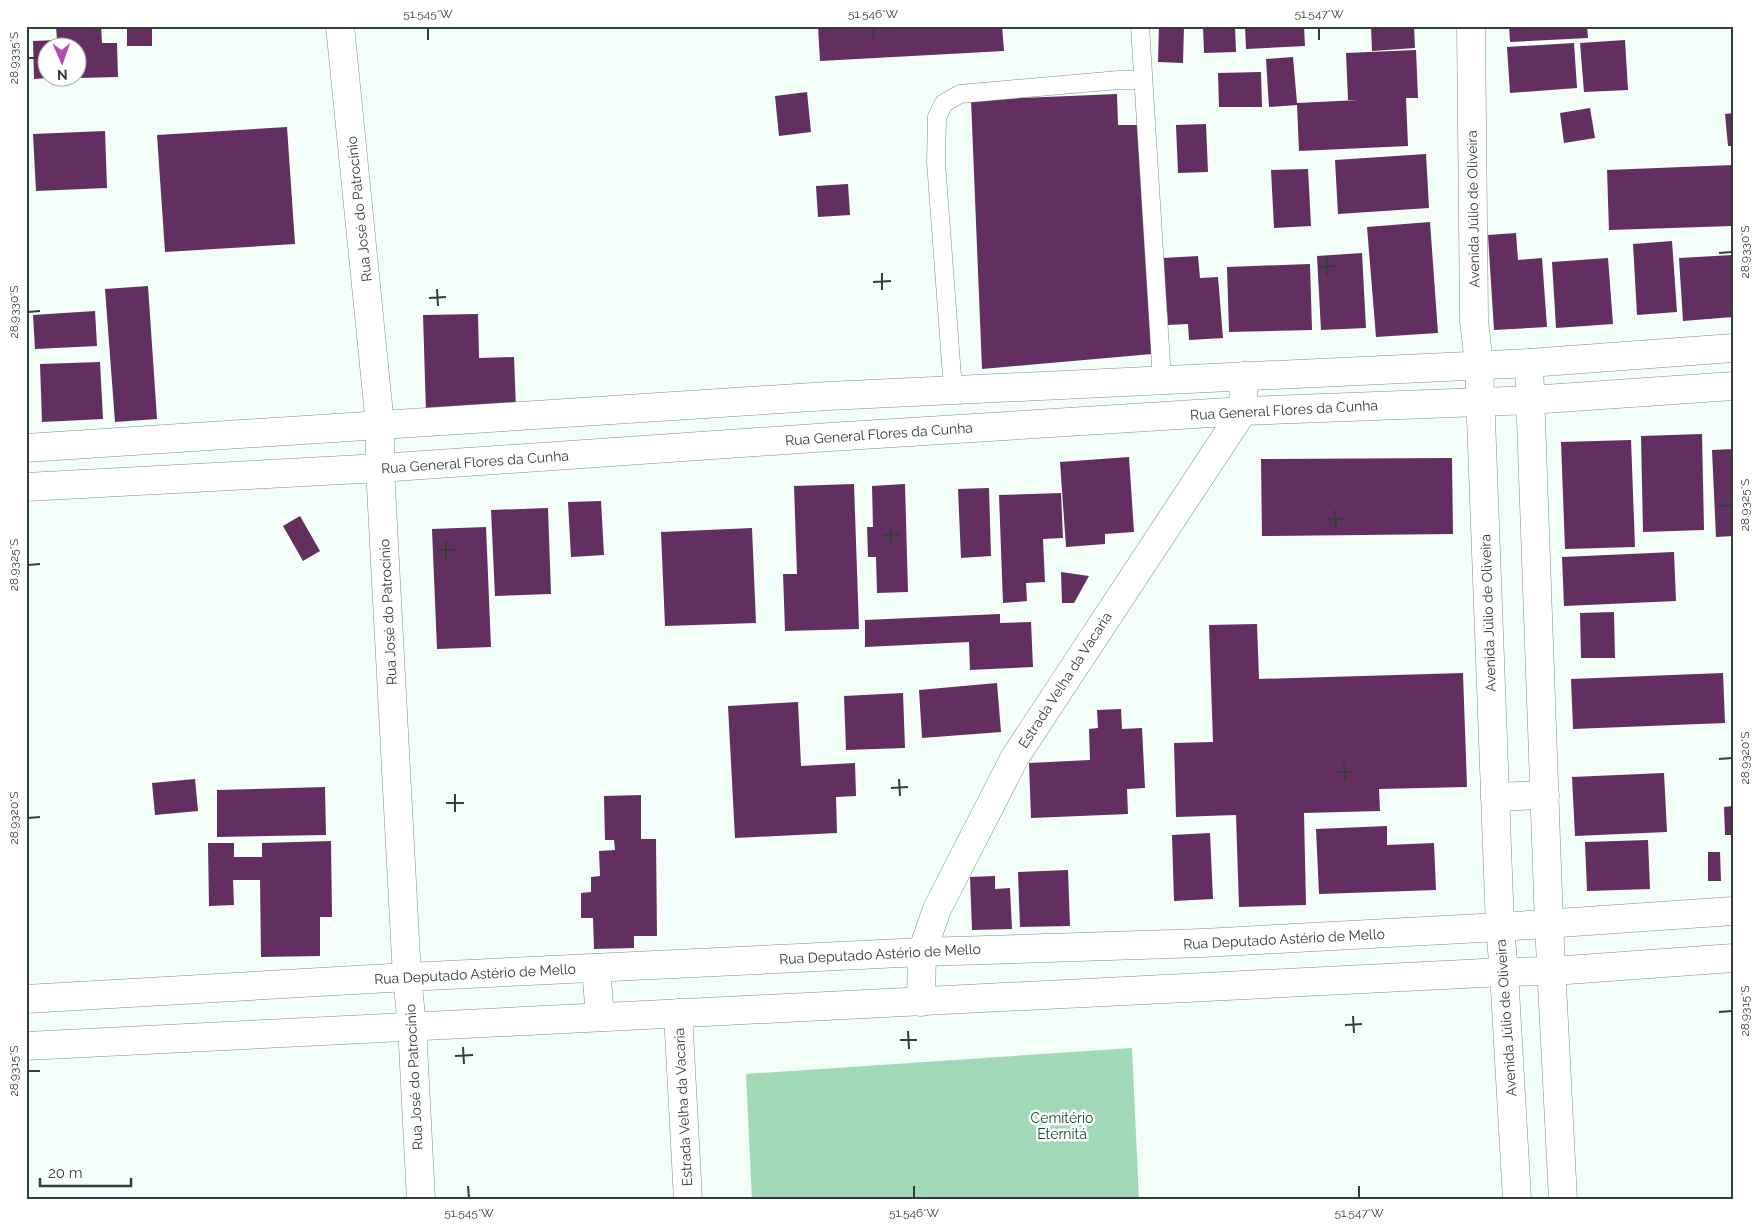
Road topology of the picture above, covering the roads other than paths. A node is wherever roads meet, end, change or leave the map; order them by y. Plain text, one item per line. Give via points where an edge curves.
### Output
1 (340, 26) edge
2 (1140, 26) edge
3 (1470, 26) edge
4 (1143, 80) junction
5 (1725, 348) edge
6 (1529, 363) junction
7 (1479, 365) junction
8 (1244, 376) junction
9 (1162, 380) junction
10 (1726, 387) edge
11 (953, 390) junction
12 (828, 396) junction
13 (1530, 400) junction
14 (1480, 402) junction
15 (1243, 411) junction
16 (380, 425) junction
17 (830, 437) junction
18 (26, 448) edge
19 (380, 468) junction
20 (26, 487) edge
21 (1545, 795) junction
22 (1495, 798) junction
23 (1733, 911) edge
24 (1549, 924) junction
25 (1500, 927) junction
26 (1203, 943) junction
27 (922, 952) junction
28 (1733, 958) edge
29 (596, 968) junction
30 (1553, 971) junction
31 (1504, 972) junction
32 (407, 977) junction
33 (1207, 987) junction
34 (26, 999) edge
35 (922, 1002) junction
36 (678, 1013) junction
37 (600, 1016) junction
38 (412, 1025) junction
39 (26, 1046) edge
40 (421, 1200) edge
41 (688, 1200) edge
42 (1517, 1200) edge
43 (1563, 1200) edge

1 - 16 street, Rua José do Patrocínio
2 - 4 lane
3 - 7 street, Avenida Júlio de Oliveira via 1474,320
4 - 9 lane
4 - 11 lane via 960,94 944,103 937,117 936,162
5 - 6 street
5 - 10 street
6 - 7 street
6 - 13 street
7 - 8 street
7 - 14 street, Avenida Júlio de Oliveira
8 - 9 street
8 - 15 street
9 - 11 street
10 - 13 street, Rua General Flores da Cunha
11 - 12 street
12 - 16 street
12 - 17 street
13 - 14 street, Rua General Flores da Cunha
13 - 21 street
14 - 15 street, Rua General Flores da Cunha
14 - 22 street, Avenida Júlio de Oliveira
15 - 17 street, Rua General Flores da Cunha
15 - 27 street, Estrada Velha da Vacaria via 1015,756 937,909
16 - 18 street
16 - 19 street, Rua José do Patrocínio
17 - 19 street, Rua General Flores da Cunha
19 - 20 street, Rua General Flores da Cunha
19 - 32 street, Rua José do Patrocínio
21 - 22 street
21 - 24 street
22 - 25 street, Avenida Júlio de Oliveira
23 - 24 street, Rua Deputado Astério de Mello
24 - 25 street, Rua Deputado Astério de Mello
24 - 30 street
25 - 26 street, Rua Deputado Astério de Mello
25 - 31 street, Avenida Júlio de Oliveira
26 - 27 street, Rua Deputado Astério de Mello
26 - 33 street
27 - 29 street, Rua Deputado Astério de Mello
27 - 35 street, Estrada Velha da Vacaria
28 - 30 street
29 - 32 street, Rua Deputado Astério de Mello
29 - 37 street
30 - 31 street
30 - 43 street
31 - 33 street
31 - 42 street, Avenida Júlio de Oliveira
32 - 34 street, Rua Deputado Astério de Mello
32 - 38 street, Rua José do Patrocínio
33 - 35 street
35 - 36 street
36 - 37 street
36 - 41 street, Estrada Velha da Vacaria
37 - 38 street
38 - 39 street
38 - 40 street, Rua José do Patrocínio

